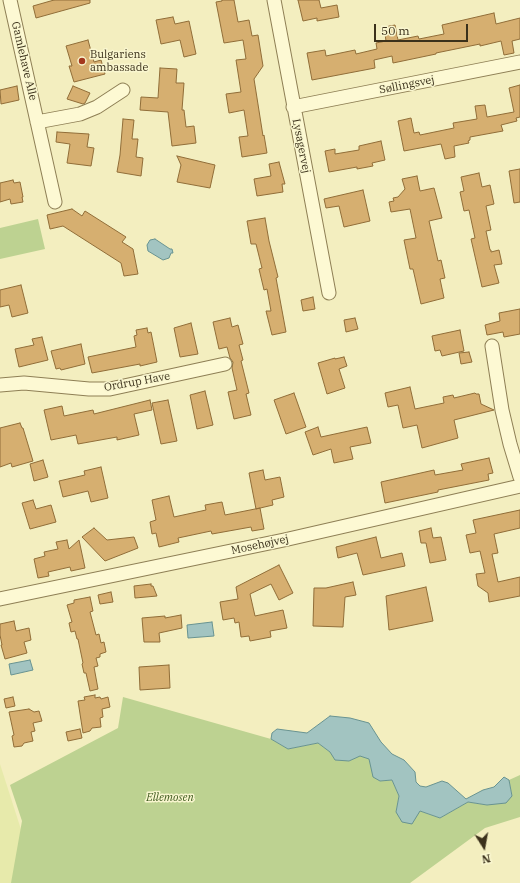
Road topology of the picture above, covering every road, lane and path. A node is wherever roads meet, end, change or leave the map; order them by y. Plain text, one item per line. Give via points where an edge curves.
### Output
1 (10, 0) edge
2 (274, 0) edge
3 (520, 62) edge
4 (123, 90) dead end
5 (293, 107) junction
6 (37, 122) junction
7 (55, 202) dead end
8 (329, 292) dead end
9 (492, 346) dead end
10 (225, 364) dead end
11 (0, 385) edge
12 (520, 477) edge
13 (520, 486) edge
14 (0, 599) edge

1 - 6 street, Gamlehave Alle
2 - 5 street, Lysagervej
3 - 5 street, Søllingsvej
4 - 6 street via 97,108
5 - 8 street, Lysagervej
6 - 7 street, Gamlehave Alle
9 - 12 street via 502,410
10 - 11 street, Ordrup Have via 110,389 24,383
13 - 14 street, Mosehøjvej via 284,540

